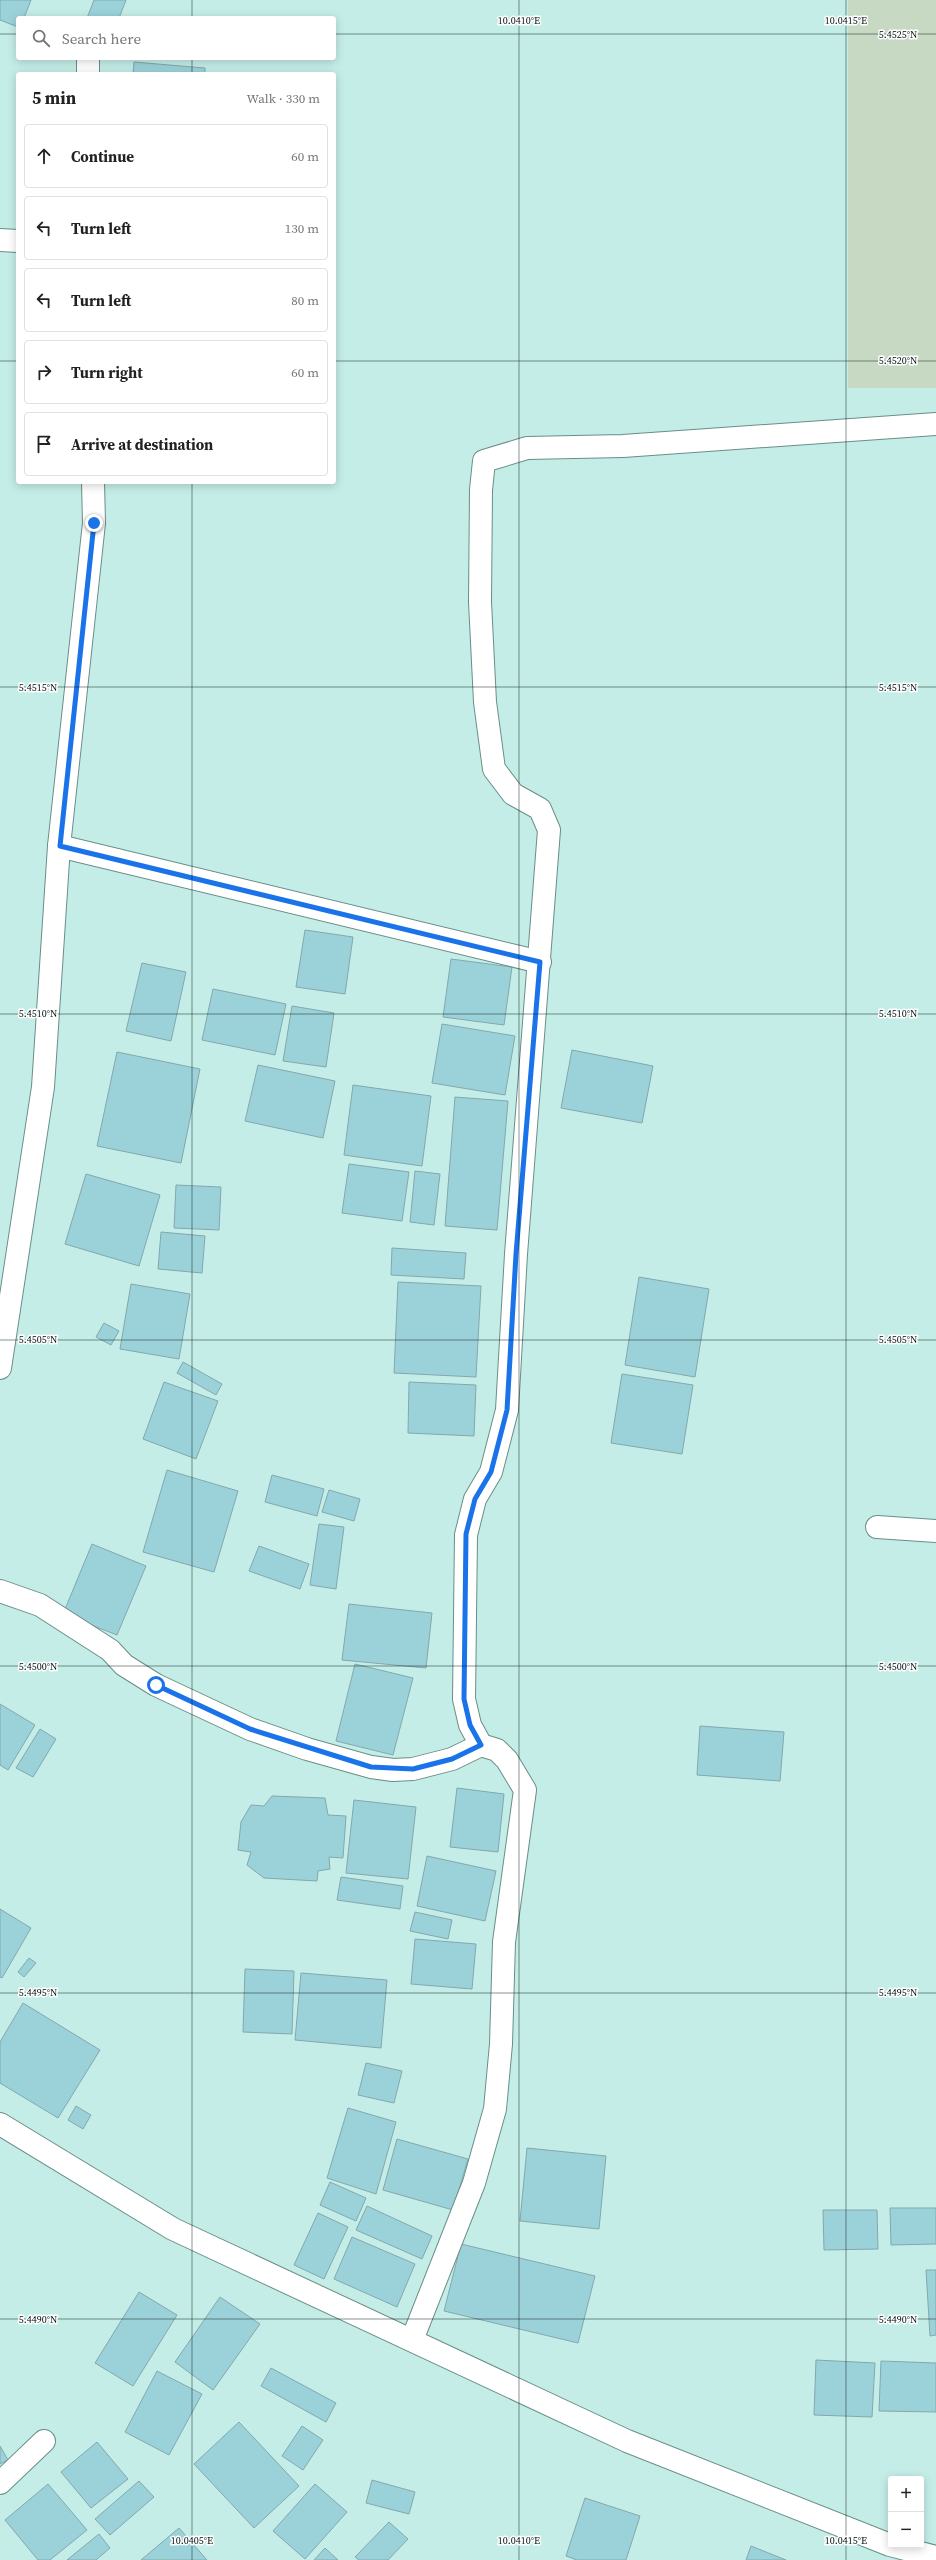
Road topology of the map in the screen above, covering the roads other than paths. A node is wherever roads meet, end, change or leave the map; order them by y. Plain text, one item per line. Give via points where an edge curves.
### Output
1 (88, 60) edge
2 (88, 72) edge
3 (0, 240) edge
4 (16, 241) edge
5 (936, 424) edge
6 (93, 484) edge
7 (60, 846) junction
8 (540, 962) junction
9 (0, 1368) edge
10 (877, 1527) dead end
11 (936, 1531) edge
12 (0, 1591) edge
13 (481, 1745) junction
14 (0, 2124) edge
15 (412, 2340) junction
16 (44, 2441) dead end
17 (0, 2484) edge
18 (936, 2557) edge

1 - 2 street
3 - 4 street
5 - 8 street via 623,446 527,448 484,461 481,490 480,602 485,702 494,769 514,794 540,809 550,830
6 - 7 street via 94,523
7 - 8 street
7 - 9 street via 43,1087
8 - 13 street via 516,1254 507,1410 491,1472 475,1499 466,1534 464,1699 470,1725
10 - 11 street
12 - 13 street via 40,1605 110,1650 124,1665 156,1685 250,1729 307,1749 371,1767 393,1770 413,1769 452,1759
13 - 15 street via 497,1750 507,1760 525,1790 504,1942 501,2044 494,2109 474,2184
14 - 15 street via 173,2229
15 - 18 street via 627,2441 890,2545
16 - 17 street

